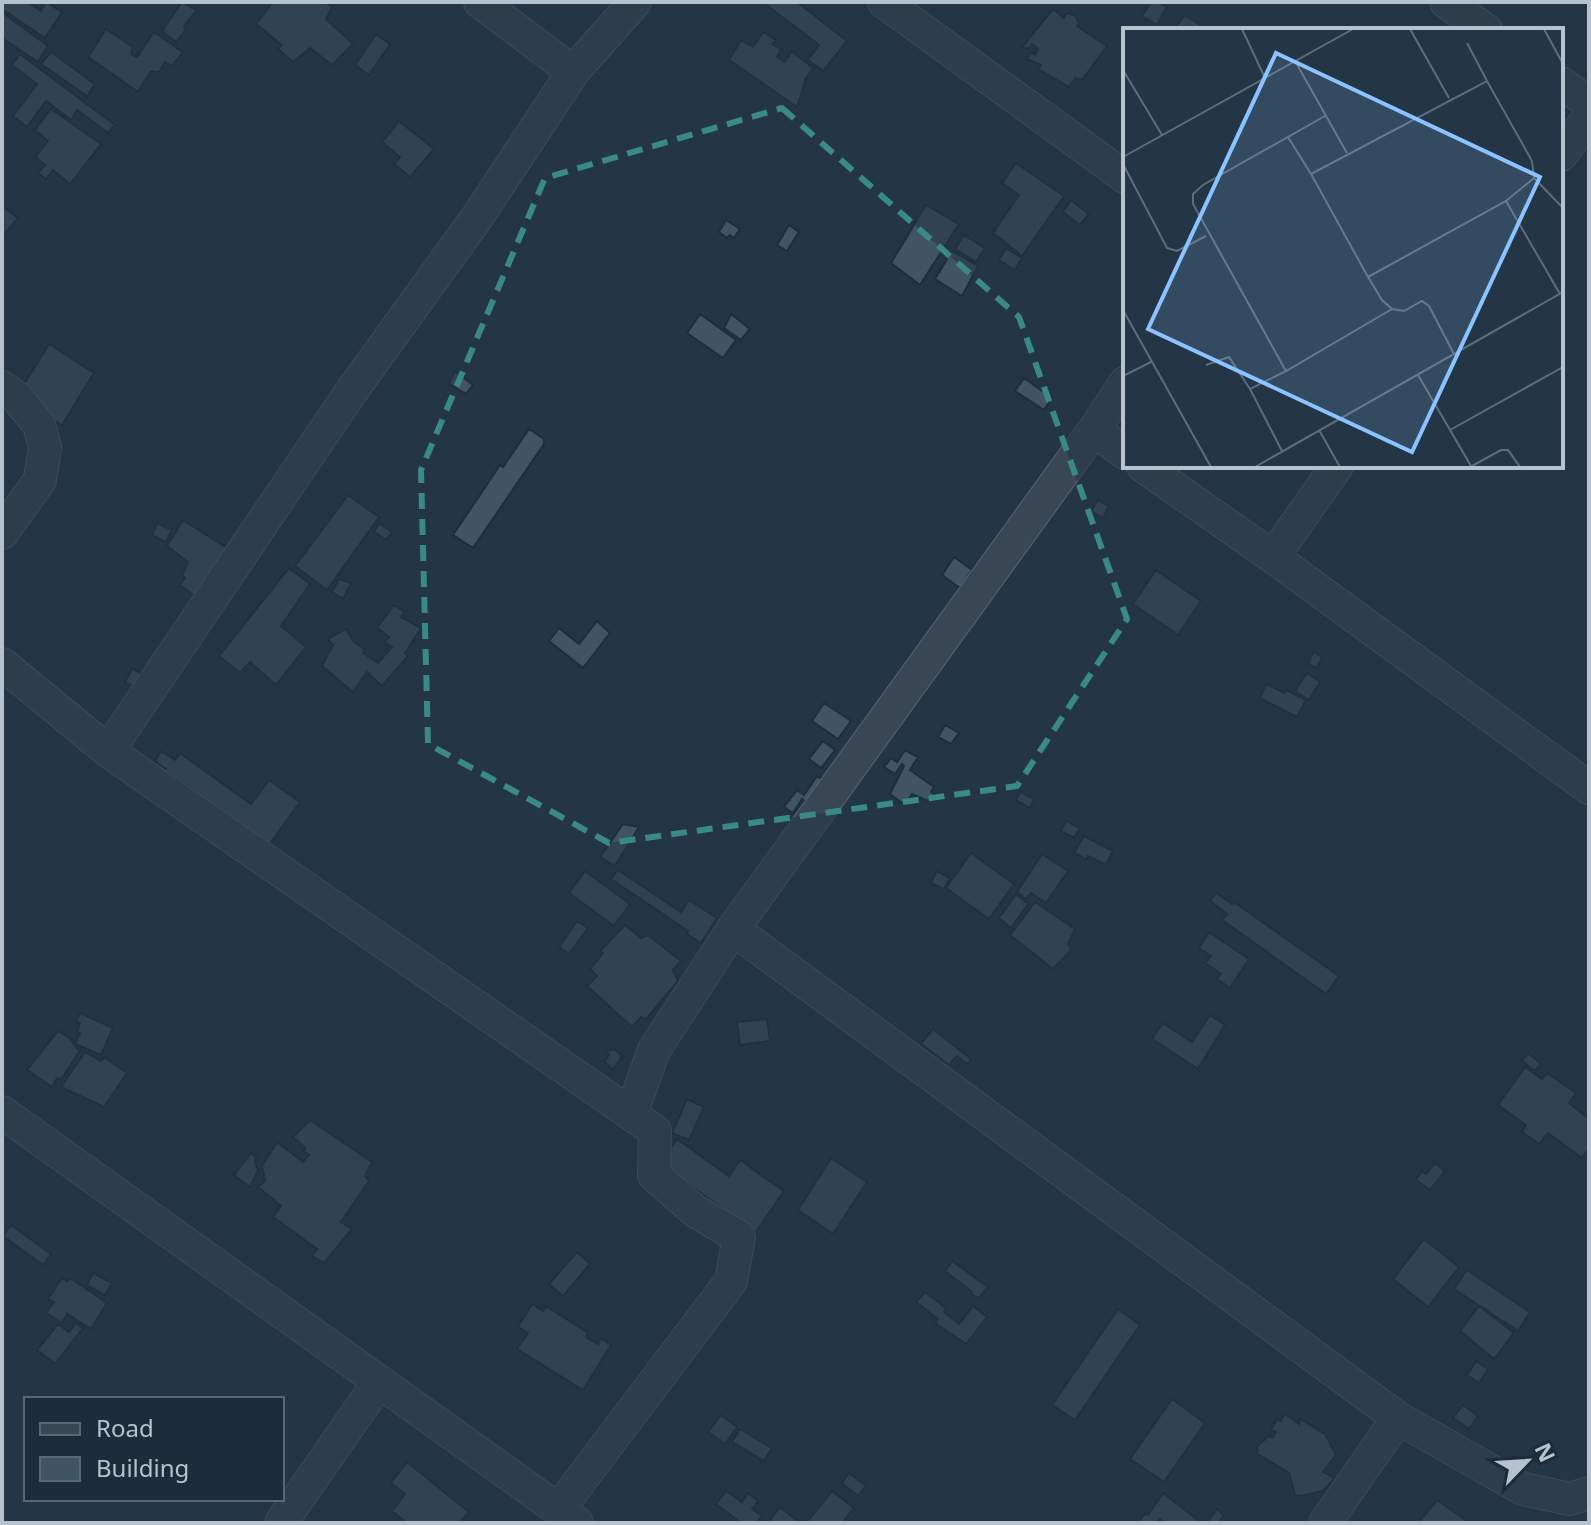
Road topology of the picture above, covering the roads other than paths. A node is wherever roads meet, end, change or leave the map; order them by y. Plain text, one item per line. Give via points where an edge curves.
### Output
1 (480, 2) edge
2 (635, 2) edge
3 (884, 2) edge
4 (1448, 3) edge
5 (1483, 28) edge
6 (573, 72) junction
7 (1563, 84) edge
8 (1589, 103) edge
9 (1589, 117) edge
10 (1563, 152) edge
11 (1123, 176) edge
12 (1123, 386) edge
13 (2, 387) edge
14 (1094, 430) junction
15 (1123, 452) edge
16 (1146, 468) edge
17 (1336, 468) edge
18 (2, 533) edge
19 (1273, 557) junction
20 (2, 664) edge
21 (108, 751) junction
22 (1589, 788) edge
23 (733, 929) junction
24 (2, 1112) edge
25 (631, 1114) junction
26 (379, 1382) junction
27 (1398, 1418) junction
28 (1575, 1505) edge
29 (567, 1516) edge
30 (281, 1523) edge
31 (1325, 1523) edge

1 - 6 street
2 - 6 street
3 - 11 street
4 - 5 street
6 - 21 street
7 - 8 street
9 - 10 street
12 - 14 street
13 - 18 street via 39,425 45,447 40,480
14 - 15 street
14 - 23 street
16 - 19 street
17 - 19 street
19 - 22 street
20 - 21 street
21 - 25 street
23 - 25 street via 654,1050
23 - 27 street
24 - 26 street
25 - 29 street via 655,1131 654,1175 695,1211 739,1237 731,1281
26 - 29 street
26 - 30 street
27 - 28 street via 1523,1489
27 - 31 street

